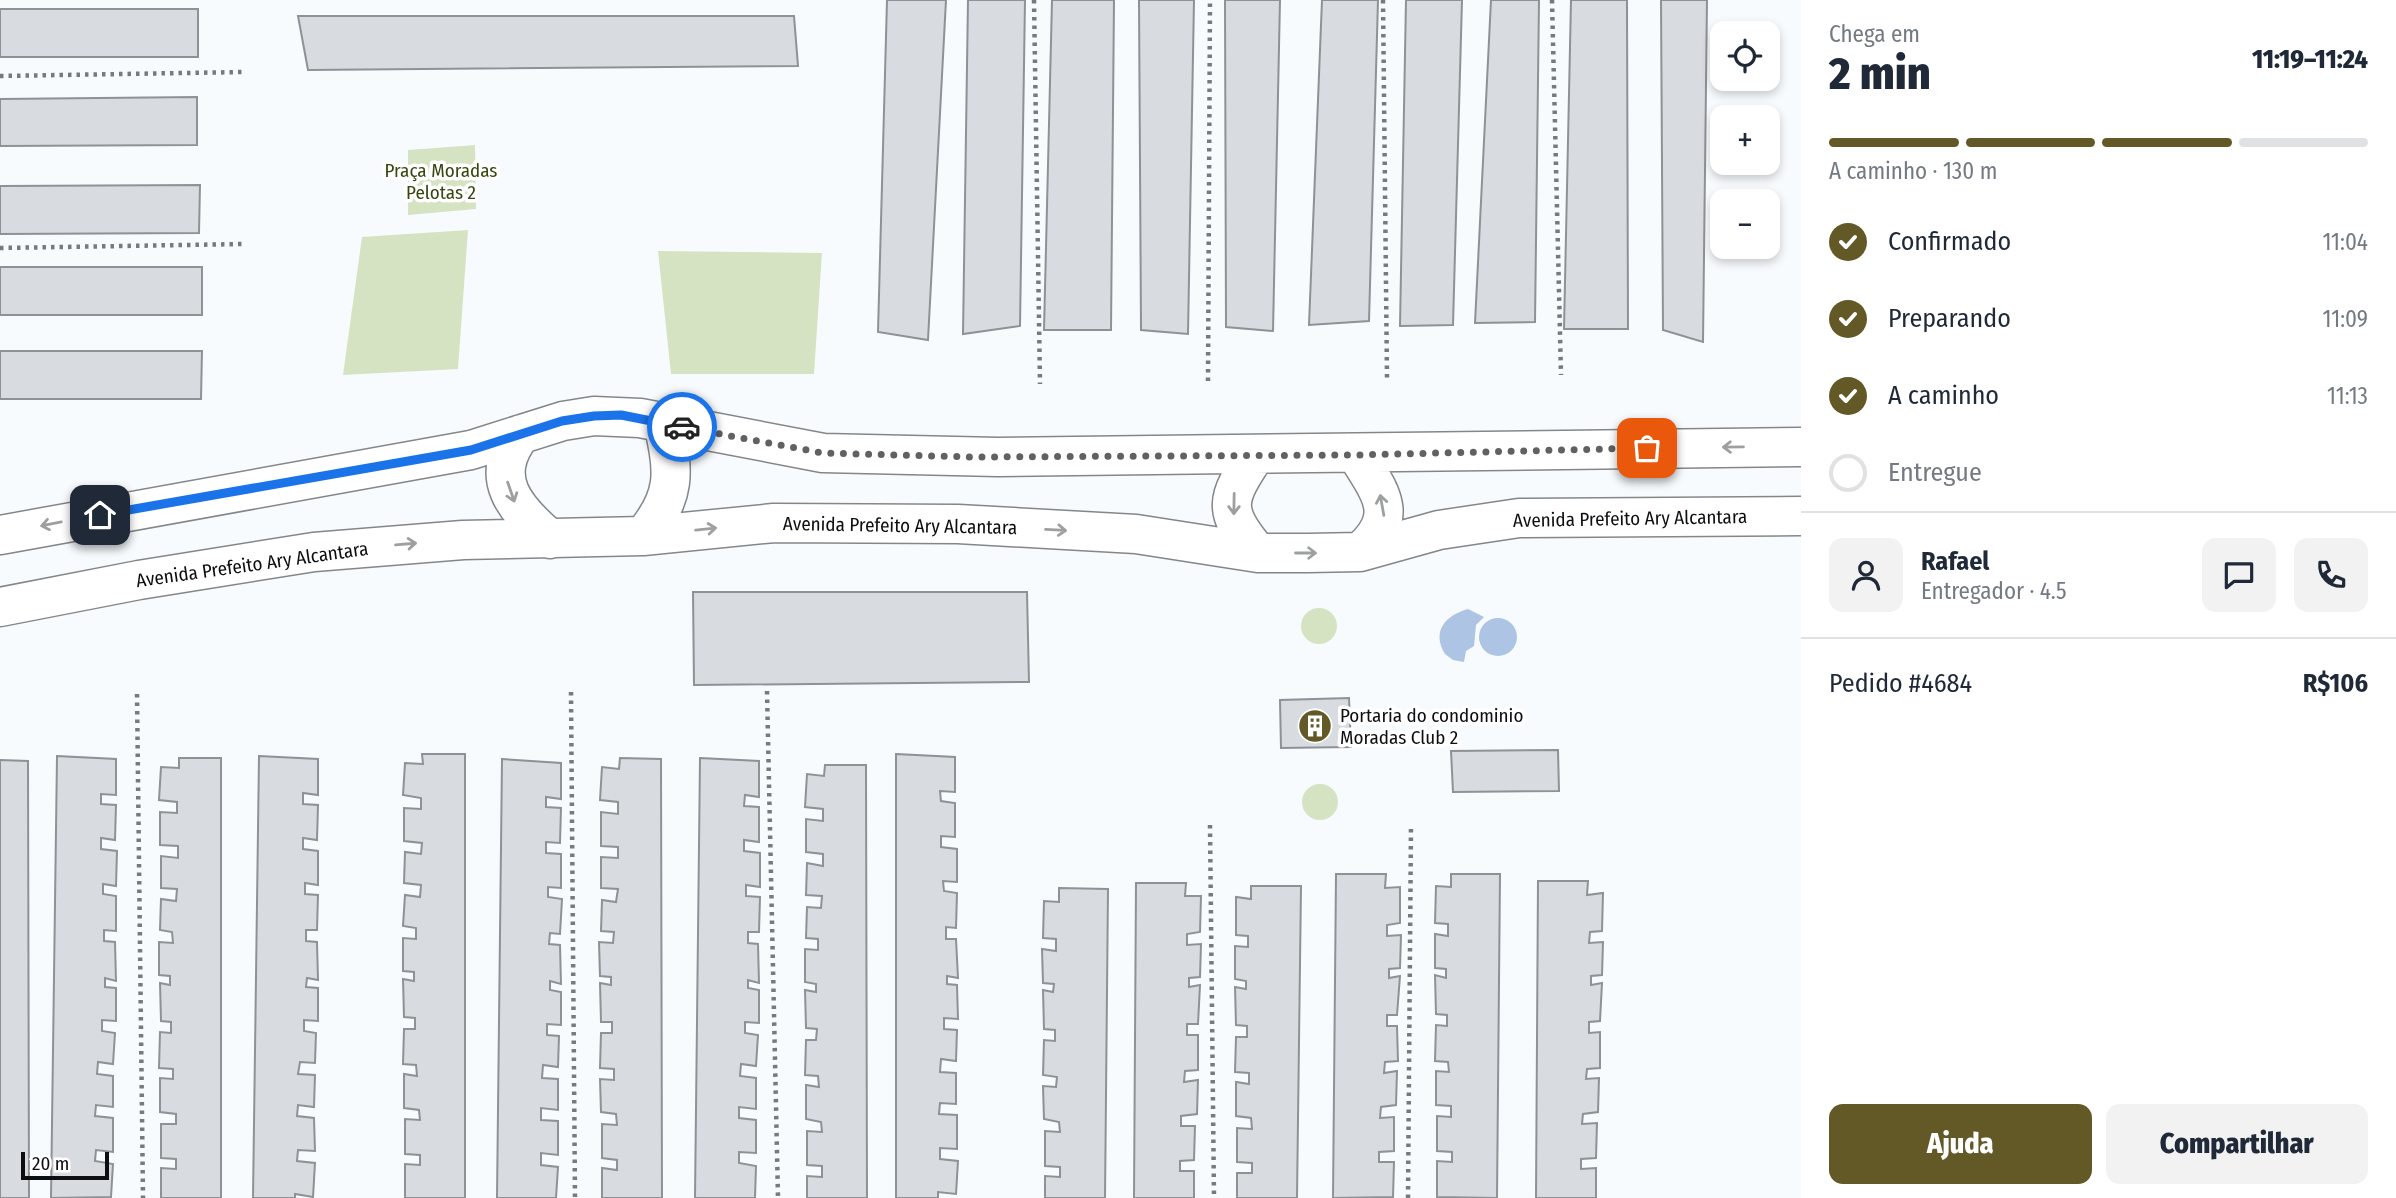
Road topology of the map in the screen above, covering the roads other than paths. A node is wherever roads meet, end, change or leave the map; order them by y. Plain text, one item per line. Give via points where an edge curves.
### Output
1 (663, 424) junction
2 (521, 434) junction
3 (1801, 447) edge
4 (1256, 454) junction
5 (1357, 455) junction
6 (1801, 516) edge
7 (0, 535) edge
8 (643, 536) junction
9 (550, 539) junction
10 (1360, 552) junction
11 (1258, 553) junction
12 (0, 607) edge

1 - 2 street via 621,415 594,416
1 - 4 street via 823,453 998,457
1 - 8 street via 671,456 668,498
2 -> 7 street via 458,452
2 -> 9 street via 510,448 505,467 507,487 517,507
3 -> 5 street
4 - 5 street
4 -> 11 street via 1231,502 1236,527
10 -> 5 street via 1375,539 1384,522 1384,500
6 - 10 street, Avenida Prefeito Ary Alcantara via 1519,519 1439,530
8 - 9 street, Avenida Prefeito Ary Alcantara
8 -> 11 street, Avenida Prefeito Ary Alcantara via 774,523 958,524 1136,534
12 -> 9 street, Avenida Prefeito Ary Alcantara via 314,552 463,540
11 -> 10 street, Avenida Prefeito Ary Alcantara

